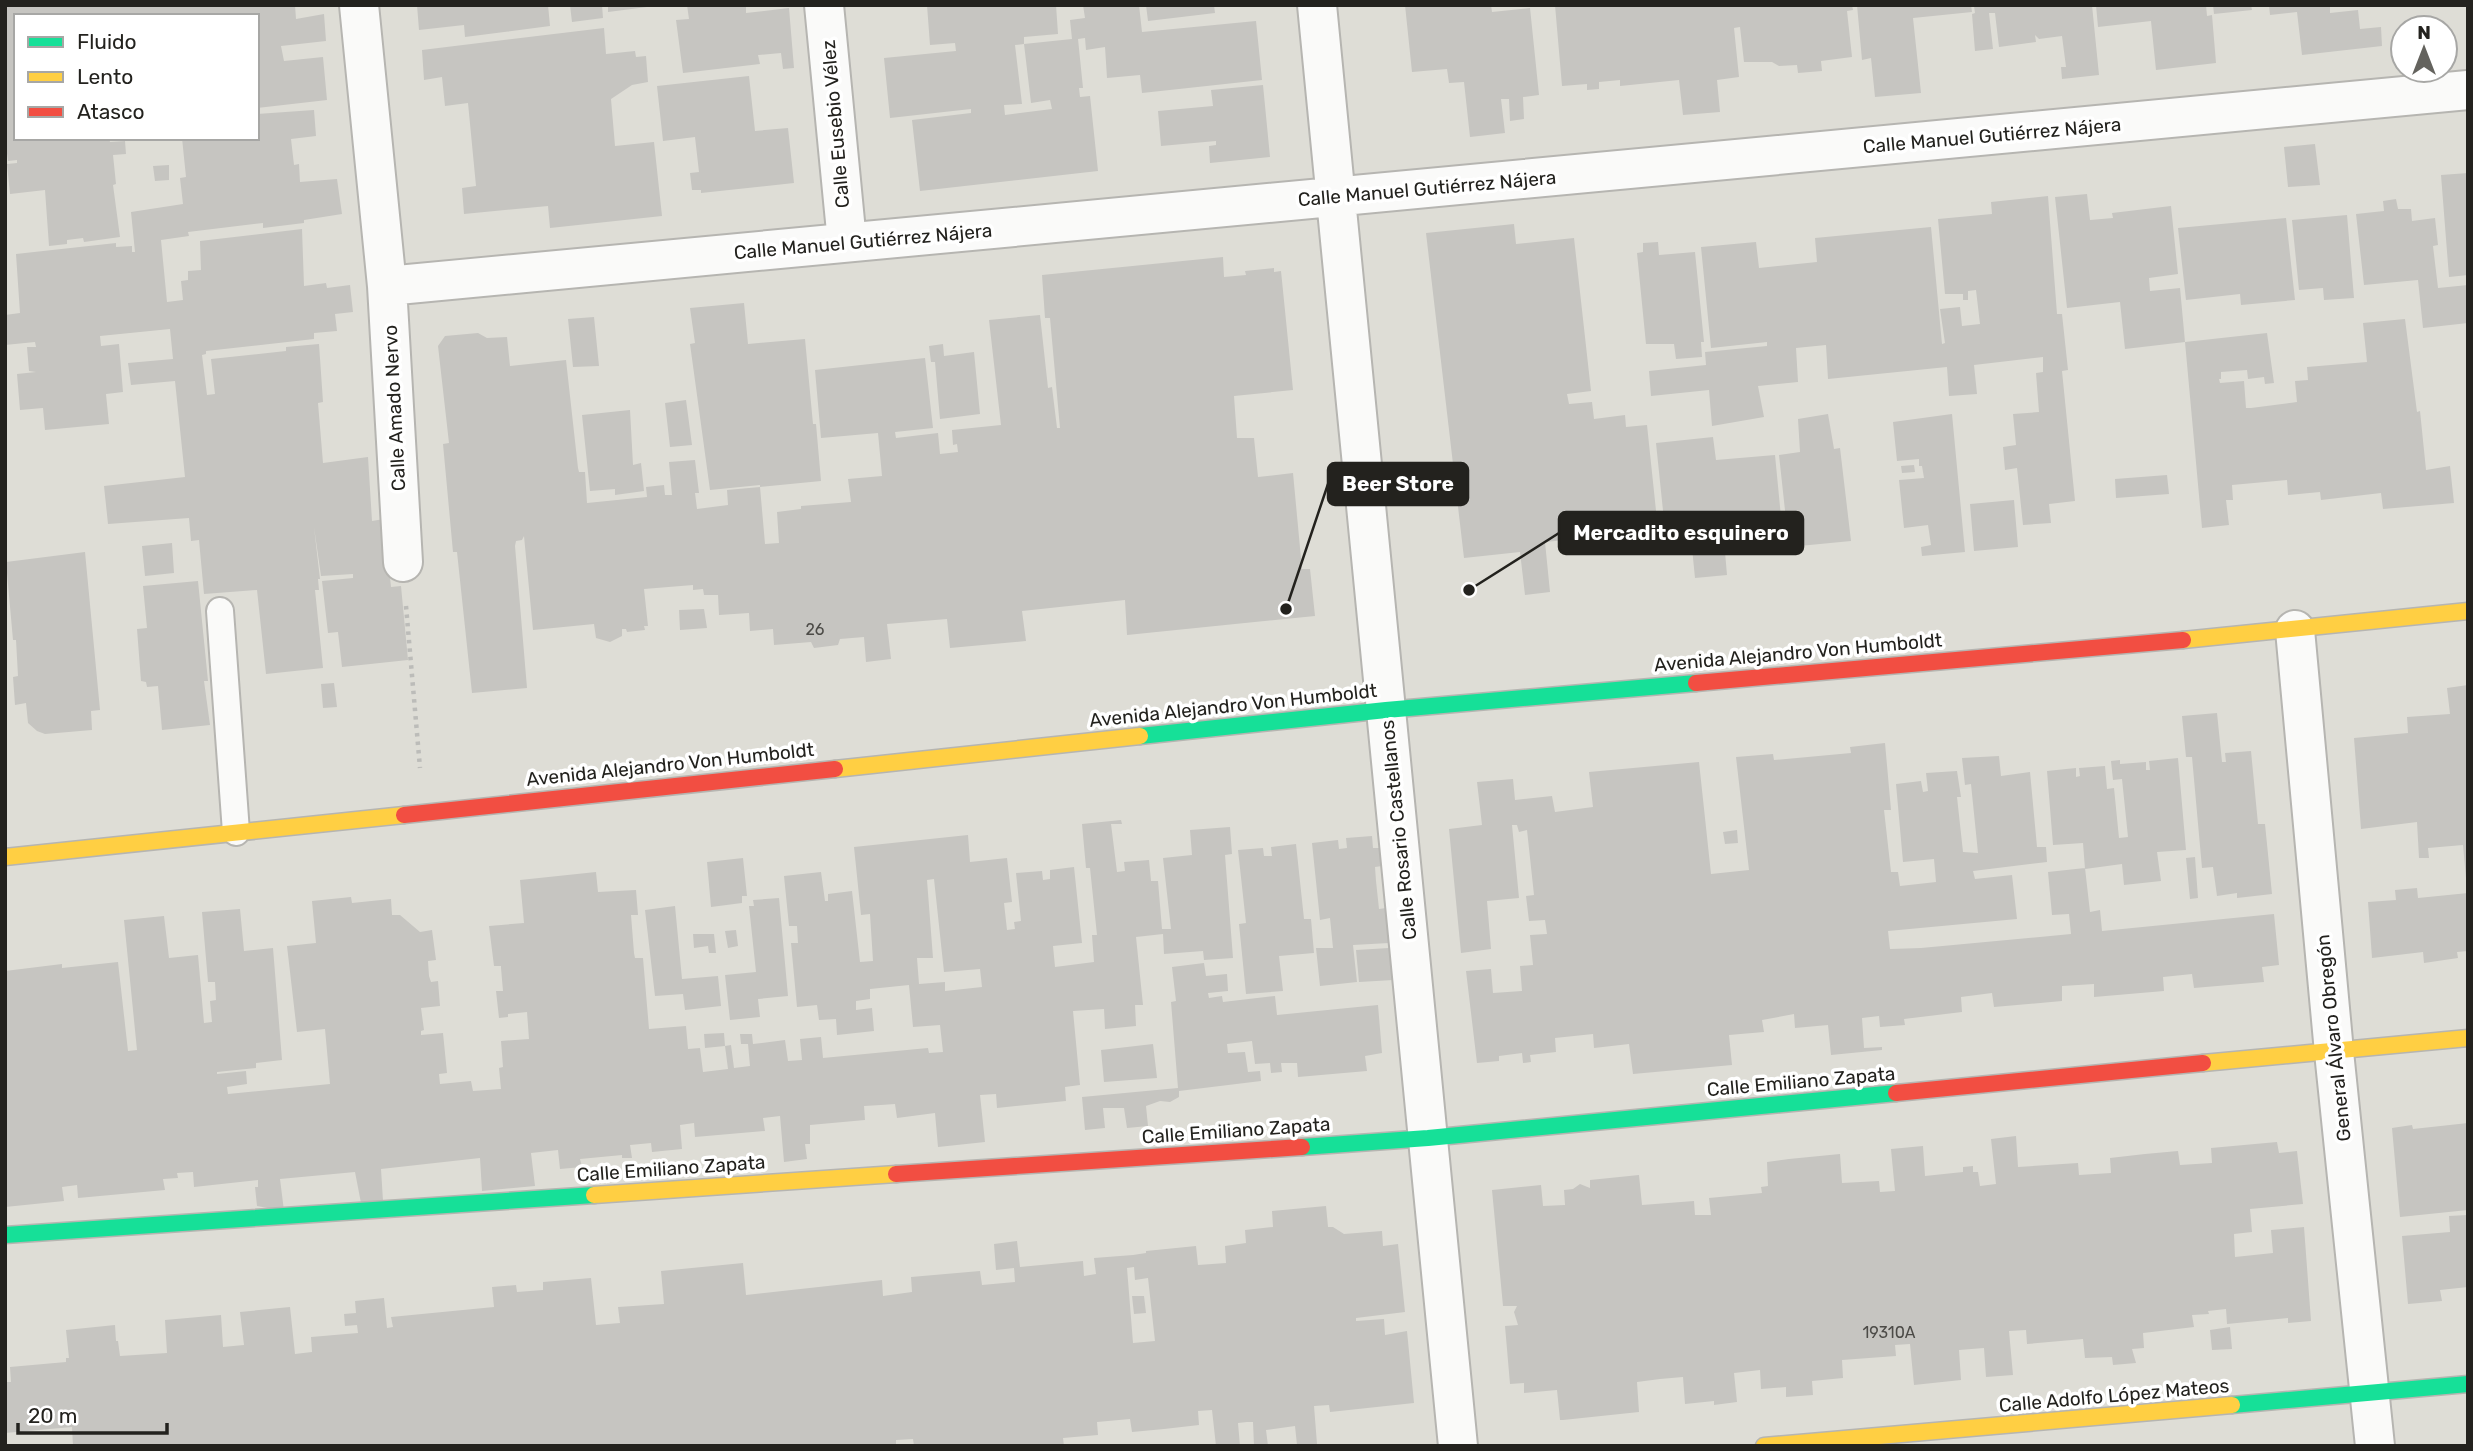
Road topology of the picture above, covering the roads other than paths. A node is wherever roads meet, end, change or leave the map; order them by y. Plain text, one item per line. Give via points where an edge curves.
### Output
1 (359, 5) edge
2 (824, 5) edge
3 (1317, 5) edge
4 (2468, 90) edge
5 (1335, 197) junction
6 (847, 242) junction
7 (387, 286) junction
8 (403, 562) road end
9 (220, 611) dead end
10 (2468, 611) edge
11 (2295, 630) junction
12 (1386, 709) junction
13 (236, 832) junction
14 (5, 857) edge
15 (2468, 1038) edge
16 (2334, 1052) junction
17 (1429, 1138) junction
18 (5, 1235) edge
19 (2468, 1384) edge
20 (2369, 1394) junction
21 (1458, 1446) edge
22 (1764, 1446) edge
23 (2375, 1446) edge

1 - 7 street, Calle Amado Nervo
2 - 6 street, Calle Eusebio Vélez
3 - 5 street, Calle Rosario Castellanos
4 - 5 street, Calle Manuel Gutiérrez Nájera
5 - 6 street, Calle Manuel Gutiérrez Nájera
5 - 12 street, Calle Rosario Castellanos
6 - 7 street, Calle Manuel Gutiérrez Nájera
7 - 8 street, Calle Amado Nervo
9 - 13 lane
10 - 11 street, Avenida Alejandro Von Humboldt
11 - 12 street, Avenida Alejandro Von Humboldt
11 - 16 street, General Álvaro Obregón
12 - 13 street, Avenida Alejandro Von Humboldt
12 - 17 street, Calle Rosario Castellanos
13 - 14 street, Avenida Alejandro Von Humboldt
15 - 16 street, Calle Emiliano Zapata
16 - 17 street, Calle Emiliano Zapata
16 - 20 street, General Álvaro Obregón
17 - 18 street, Calle Emiliano Zapata
17 - 21 street, Calle Rosario Castellanos
19 - 20 street, Calle Adolfo López Mateos
20 - 22 street, Calle Adolfo López Mateos
20 - 23 street, General Álvaro Obregón

